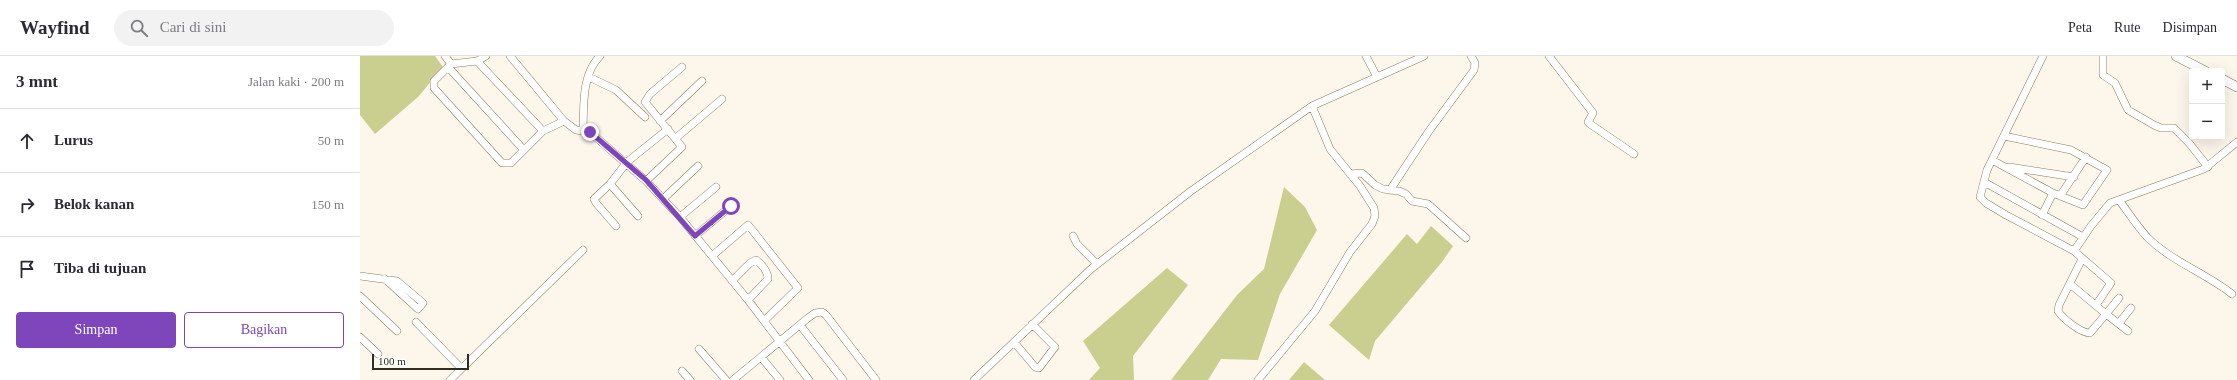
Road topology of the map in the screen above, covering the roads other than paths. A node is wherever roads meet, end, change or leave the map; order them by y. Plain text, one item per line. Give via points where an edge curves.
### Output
1 (445, 56) edge
2 (486, 56) edge
3 (510, 56) edge
4 (600, 56) edge
5 (1366, 56) edge
6 (1424, 56) edge
7 (1472, 56) edge
8 (1550, 56) edge
9 (2043, 56) edge
10 (2103, 56) edge
11 (2176, 56) edge
12 (477, 61) junction
13 (450, 65) junction
14 (682, 67) dead end
15 (2199, 68) edge
16 (589, 77) junction
17 (1377, 77) junction
18 (702, 81) dead end
19 (2225, 81) edge
20 (2236, 84) edge
21 (722, 99) dead end
22 (1312, 106) junction
23 (645, 117) dead end
24 (564, 121) junction
25 (660, 121) junction
26 (668, 129) junction
27 (543, 131) junction
28 (583, 131) junction
29 (2004, 136) junction
30 (676, 138) junction
31 (2237, 142) edge
32 (523, 149) junction
33 (1634, 154) dead end
34 (2086, 157) junction
35 (1992, 160) junction
36 (627, 162) junction
37 (698, 166) dead end
38 (2002, 166) junction
39 (2208, 166) junction
40 (1350, 174) junction
41 (2074, 177) junction
42 (646, 180) junction
43 (1984, 182) junction
44 (610, 184) junction
45 (716, 187) dead end
46 (1390, 190) junction
47 (2057, 195) junction
48 (663, 199) junction
49 (2119, 200) junction
50 (731, 206) dead end
51 (2042, 215) junction
52 (638, 216) dead end
53 (680, 218) junction
54 (616, 226) dead end
55 (695, 236) junction
56 (1073, 236) dead end
57 (1466, 238) dead end
58 (2083, 238) junction
59 (583, 250) dead end
60 (2074, 251) junction
61 (712, 256) junction
62 (2082, 259) junction
63 (1097, 264) junction
64 (360, 276) edge
65 (385, 280) junction
66 (732, 281) junction
67 (2070, 284) junction
68 (2232, 294) dead end
69 (360, 296) edge
70 (2119, 298) dead end
71 (748, 300) junction
72 (2096, 305) junction
73 (2131, 308) dead end
74 (2106, 314) junction
75 (764, 321) junction
76 (416, 322) dead end
77 (2119, 323) junction
78 (1032, 324) junction
79 (800, 325) junction
80 (397, 331) dead end
81 (2128, 331) dead end
82 (360, 338) edge
83 (780, 341) junction
84 (1014, 342) junction
85 (699, 349) dead end
86 (378, 354) dead end
87 (761, 357) junction
88 (461, 368) junction
89 (682, 371) dead end
90 (776, 378) edge
91 (450, 380) edge
92 (690, 380) edge
93 (726, 380) edge
94 (733, 380) edge
95 (809, 380) edge
96 (843, 380) edge
97 (876, 380) edge
98 (974, 380) edge
99 (1258, 380) edge

1 - 13 street
2 - 12 street
3 - 24 street
4 - 16 street via 593,65
5 - 17 street
6 - 17 street
7 - 46 street via 1474,70
8 - 33 street via 1592,112 1589,123
9 - 29 street
10 - 39 street via 2103,75 2115,83 2128,110 2161,128 2174,128
11 - 15 street
12 - 13 street
12 - 27 street
13 - 32 street
13 - 32 street via 434,81 434,88 499,161 504,164 511,163
14 - 25 street via 646,99 646,105
16 - 23 street via 616,90
16 - 28 street via 584,91
17 - 22 street
18 - 25 street
19 - 20 street
21 - 30 street
22 - 40 street via 1330,149
22 - 63 street via 1191,191
24 - 27 street
24 - 28 street via 576,130
25 - 26 street
26 - 30 street
26 - 36 street
27 - 32 street
28 - 36 street via 590,132
29 - 34 street via 2061,147
29 - 35 street
30 - 42 street via 682,147
31 - 39 street
34 - 41 street
34 - 47 street via 2107,170 2084,204 2080,205
35 - 38 street
35 - 43 street
36 - 42 street
36 - 44 street
37 - 48 street
38 - 41 street
38 - 47 street
39 - 49 street
40 - 46 street via 1362,173 1374,186
40 - 99 street via 1374,208 1372,224 1350,252 1315,311
41 - 47 street
42 - 48 street
43 - 51 street
43 - 60 street via 1980,196 1986,203
44 - 52 street
44 - 54 street via 594,200
45 - 53 street
46 - 57 street via 1403,193 1415,202 1428,204
47 - 51 street
48 - 53 street
49 - 58 street via 2107,206
49 - 68 street via 2147,237 2174,258 2215,281
50 - 55 street
51 - 58 street
53 - 55 street
55 - 61 street
56 - 63 street via 1077,244
58 - 60 street
59 - 88 street
60 - 62 street
61 - 66 street
61 - 75 street via 748,225 798,287
62 - 67 street
62 - 72 street via 2111,283
63 - 78 street
64 - 65 street
65 - 65 street via 397,281 423,303 418,308
66 - 71 street
66 - 71 street via 753,261 762,266 768,279
67 - 72 street
67 - 74 street via 2058,311 2061,315 2088,334
69 - 80 street
70 - 74 street
71 - 75 street
72 - 74 street
73 - 77 street
74 - 77 street
75 - 83 street
76 - 88 street
77 - 81 street
78 - 84 street
78 - 84 street via 1055,347 1039,368 1035,367
79 - 83 street
79 - 96 street
79 - 97 street via 815,313 824,313
82 - 86 street
83 - 87 street
83 - 95 street
84 - 98 street
85 - 93 street
87 - 90 street
87 - 94 street
88 - 91 street
89 - 92 street

